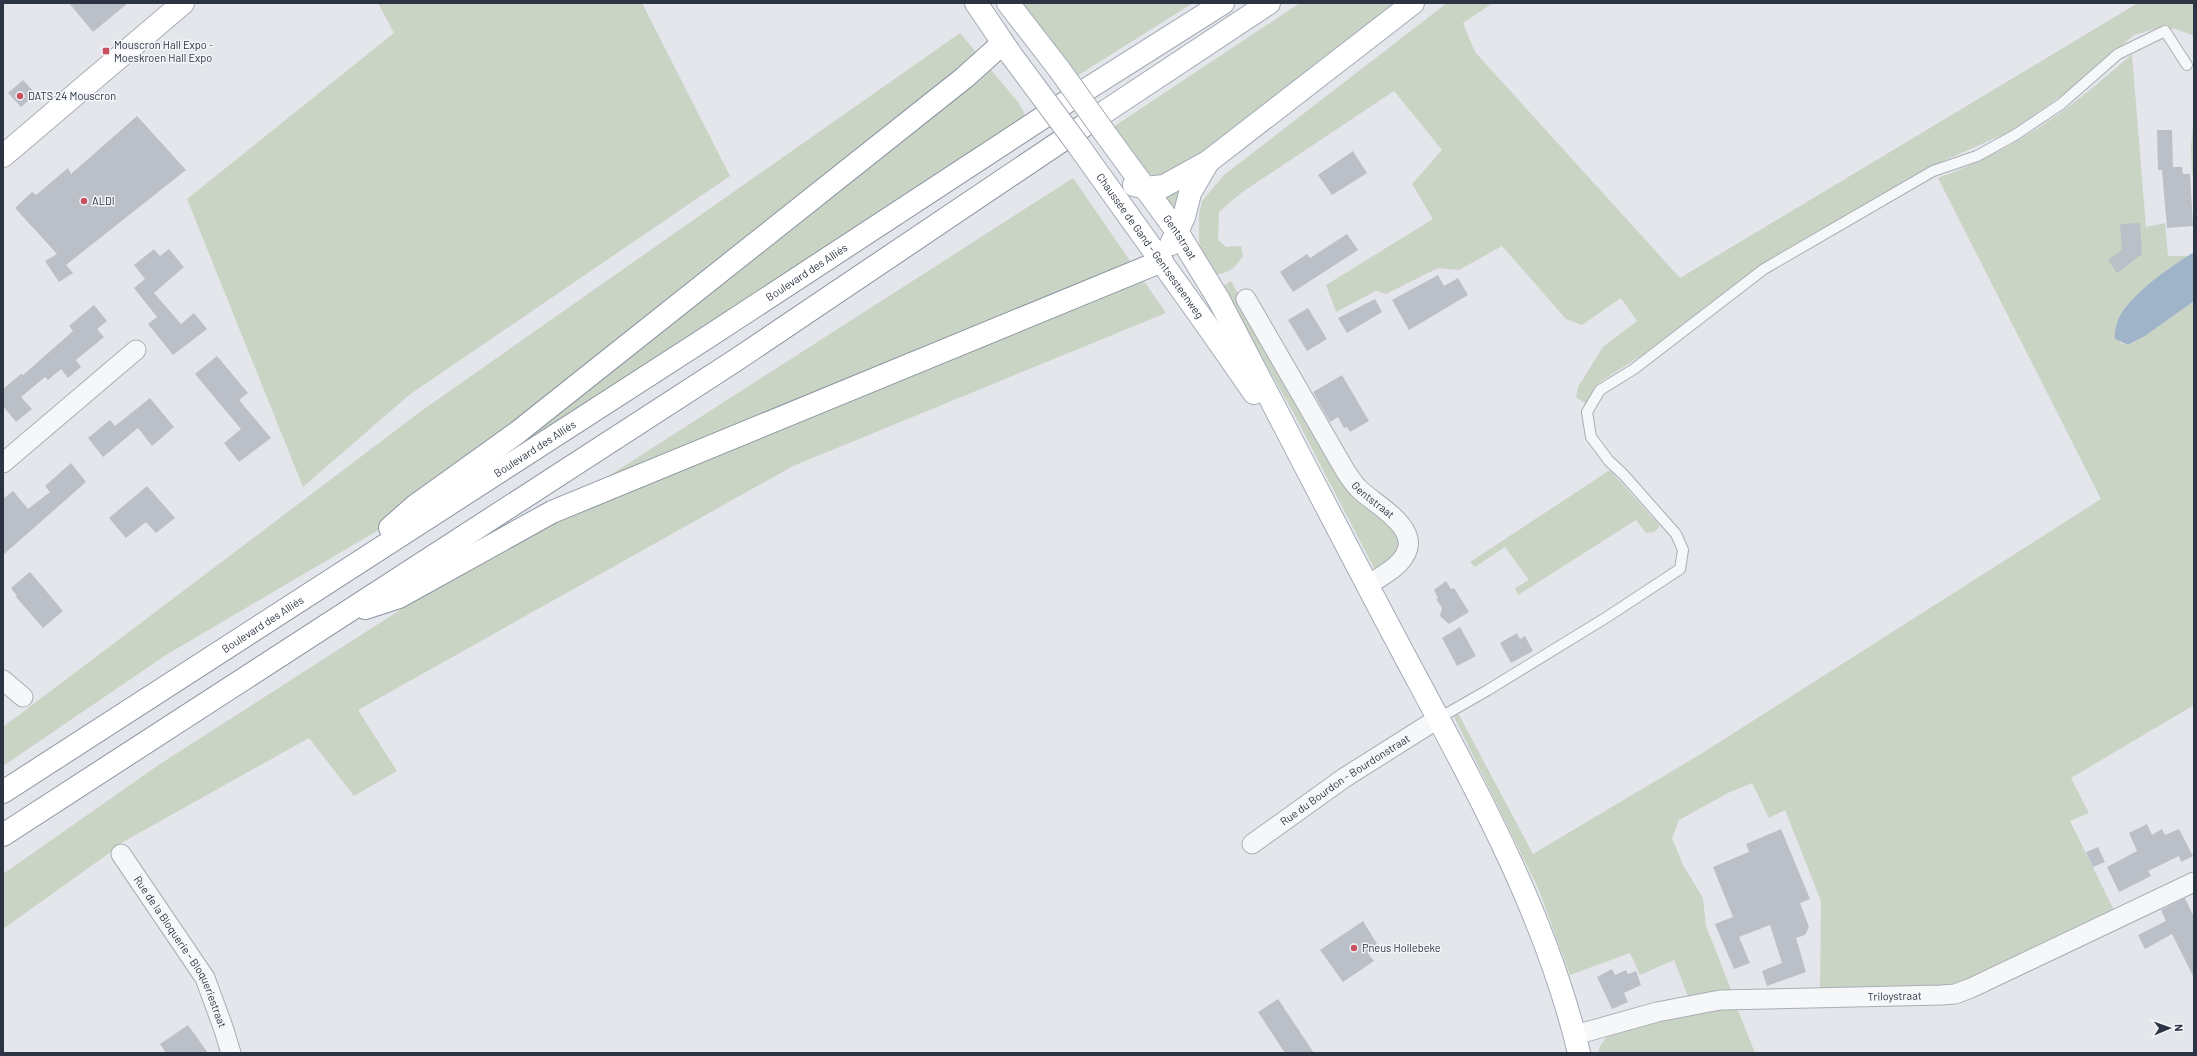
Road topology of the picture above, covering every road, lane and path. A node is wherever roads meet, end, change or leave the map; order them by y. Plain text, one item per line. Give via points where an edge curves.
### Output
1 (976, 3) edge
2 (1008, 3) edge
3 (1223, 3) edge
4 (1269, 3) edge
5 (1413, 3) edge
6 (176, 5) edge
7 (1019, 47) junction
8 (2187, 65) dead end
9 (1080, 136) junction
10 (3, 156) edge
11 (1208, 161) junction
12 (1127, 183) junction
13 (1178, 233) junction
14 (1162, 261) junction
15 (1246, 300) dead end
16 (136, 350) dead end
17 (3, 463) edge
18 (1319, 493) junction
19 (340, 573) junction
20 (1368, 585) junction
21 (337, 617) junction
22 (3, 680) edge
23 (23, 697) dead end
24 (1439, 718) junction
25 (3, 792) edge
26 (3, 835) edge
27 (1252, 844) dead end
28 (121, 854) dead end
29 (2194, 882) edge
30 (1577, 1044) edge
31 (231, 1053) edge

1 - 7 main road, Chaussée de Gand - Gentsesteenweg
2 - 7 main road, Gentstraat
3 - 19 main road, Boulevard des Alliés via 1065,102 714,333
4 - 9 main road
5 - 11 main road
6 - 10 main road
7 - 9 main road, Chaussée de Gand - Gentsesteenweg, bridge
7 - 12 main road, Gentstraat, bridge via 1059,69
7 - 19 main road via 964,78 518,432 415,506
8 - 24 lane via 2165,31 2118,54 2061,104 2015,135 1977,156 1933,171 1764,269 1634,369 1600,390 1587,412 1591,437 1609,461 1676,534 1683,550 1680,569 1601,621
9 - 12 main road, Chaussée de Gand - Gentsesteenweg
9 - 21 main road
11 - 12 main road via 1164,186
11 - 13 main road via 1190,193
12 - 13 main road, Gentstraat
12 - 14 main road, Chaussée de Gand - Gentsesteenweg
13 - 14 main road
13 - 18 main road, Gentstraat via 1219,300
14 - 18 main road, Chaussée de Gand - Gentsesteenweg via 1233,362
14 - 21 main road via 552,512 399,597
15 - 20 street, Gentstraat via 1346,472 1359,489 1399,522 1407,534 1406,554 1398,565
16 - 17 street
18 - 20 main road
19 - 25 main road, Boulevard des Alliés
20 - 24 main road
21 - 26 main road
22 - 23 street
24 - 27 street, Rue du Bourdon - Bourdonstraat via 1344,778
24 - 30 main road via 1467,771 1536,920
28 - 31 street, Rue de la Bloquerie - Bloqueriestraat via 205,978
29 - 30 street, Triloystraat via 1955,994 1720,1000 1657,1012

